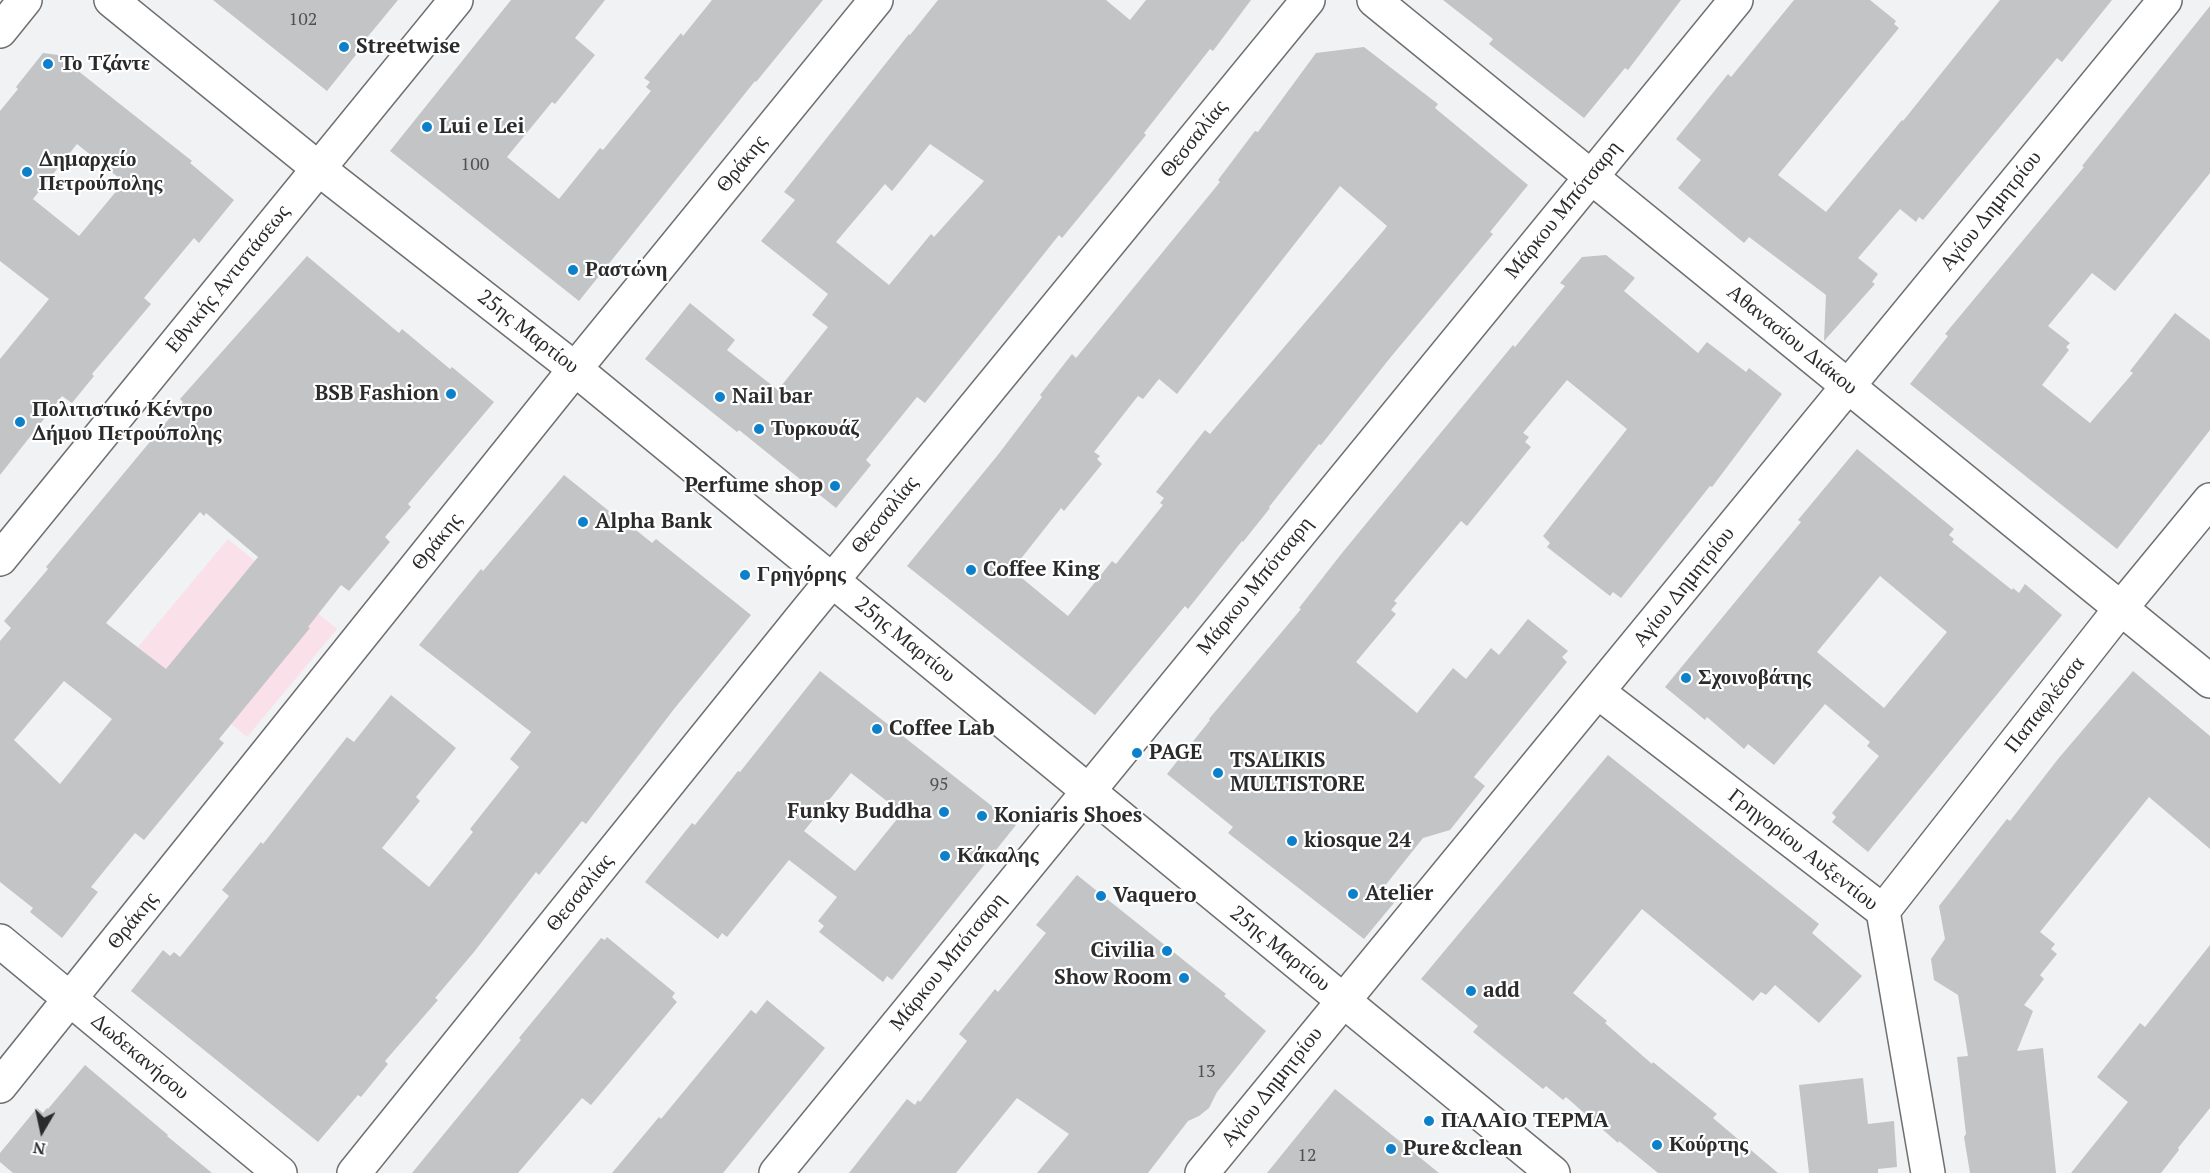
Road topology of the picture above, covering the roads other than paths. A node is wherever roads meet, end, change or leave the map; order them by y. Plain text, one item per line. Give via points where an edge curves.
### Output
1 (26, 0) edge
2 (111, 0) edge
3 (456, 0) edge
4 (876, 0) edge
5 (1308, 0) edge
6 (1374, 0) edge
7 (1736, 0) edge
8 (2165, 0) edge
9 (0, 32) edge
10 (319, 169) junction
11 (1591, 176) junction
12 (575, 369) junction
13 (1848, 385) junction
14 (2210, 500) edge
15 (0, 559) edge
16 (832, 580) junction
17 (2121, 608) junction
18 (2210, 681) edge
19 (1598, 692) junction
20 (1088, 790) junction
21 (1883, 911) junction
22 (0, 941) edge
23 (70, 1000) junction
24 (1343, 1000) junction
25 (0, 1086) edge
26 (280, 1173) edge
27 (354, 1173) edge
28 (776, 1173) edge
29 (1202, 1173) edge
30 (1552, 1173) edge
31 (1928, 1173) edge

1 - 9 street
2 - 10 street, 25ης Μαρτίου
3 - 10 street, Εθνικής Αντιστάσεως
4 - 12 street, Θράκης
5 - 16 street, Θεσσαλίας
6 - 11 street, Αθανασίου Διάκου
7 - 11 street, Μάρκου Μπότσαρη
8 - 13 street, Αγίου Δημητρίου
10 - 12 street, 25ης Μαρτίου
10 - 15 street, Εθνικής Αντιστάσεως
11 - 13 street, Αθανασίου Διάκου
11 - 20 street, Μάρκου Μπότσαρη
12 - 16 street, 25ης Μαρτίου
12 - 23 street, Θράκης
13 - 17 street, Αθανασίου Διάκου
13 - 19 street, Αγίου Δημητρίου
14 - 17 street, Παπαφλέσσα
16 - 20 street, 25ης Μαρτίου
16 - 27 street, Θεσσαλίας
17 - 18 street, Αθανασίου Διάκου
17 - 21 street, Παπαφλέσσα
19 - 21 street, Γρηγορίου Αυξεντίου
19 - 24 street, Αγίου Δημητρίου
20 - 24 street, 25ης Μαρτίου
20 - 28 street, Μάρκου Μπότσαρη
21 - 31 street, Γρηγορίου Αυξεντίου
22 - 23 street, Δωδεκανήσου
23 - 25 street, Θράκης
23 - 26 street, Δωδεκανήσου
24 - 29 street, Αγίου Δημητρίου
24 - 30 street, 25ης Μαρτίου

